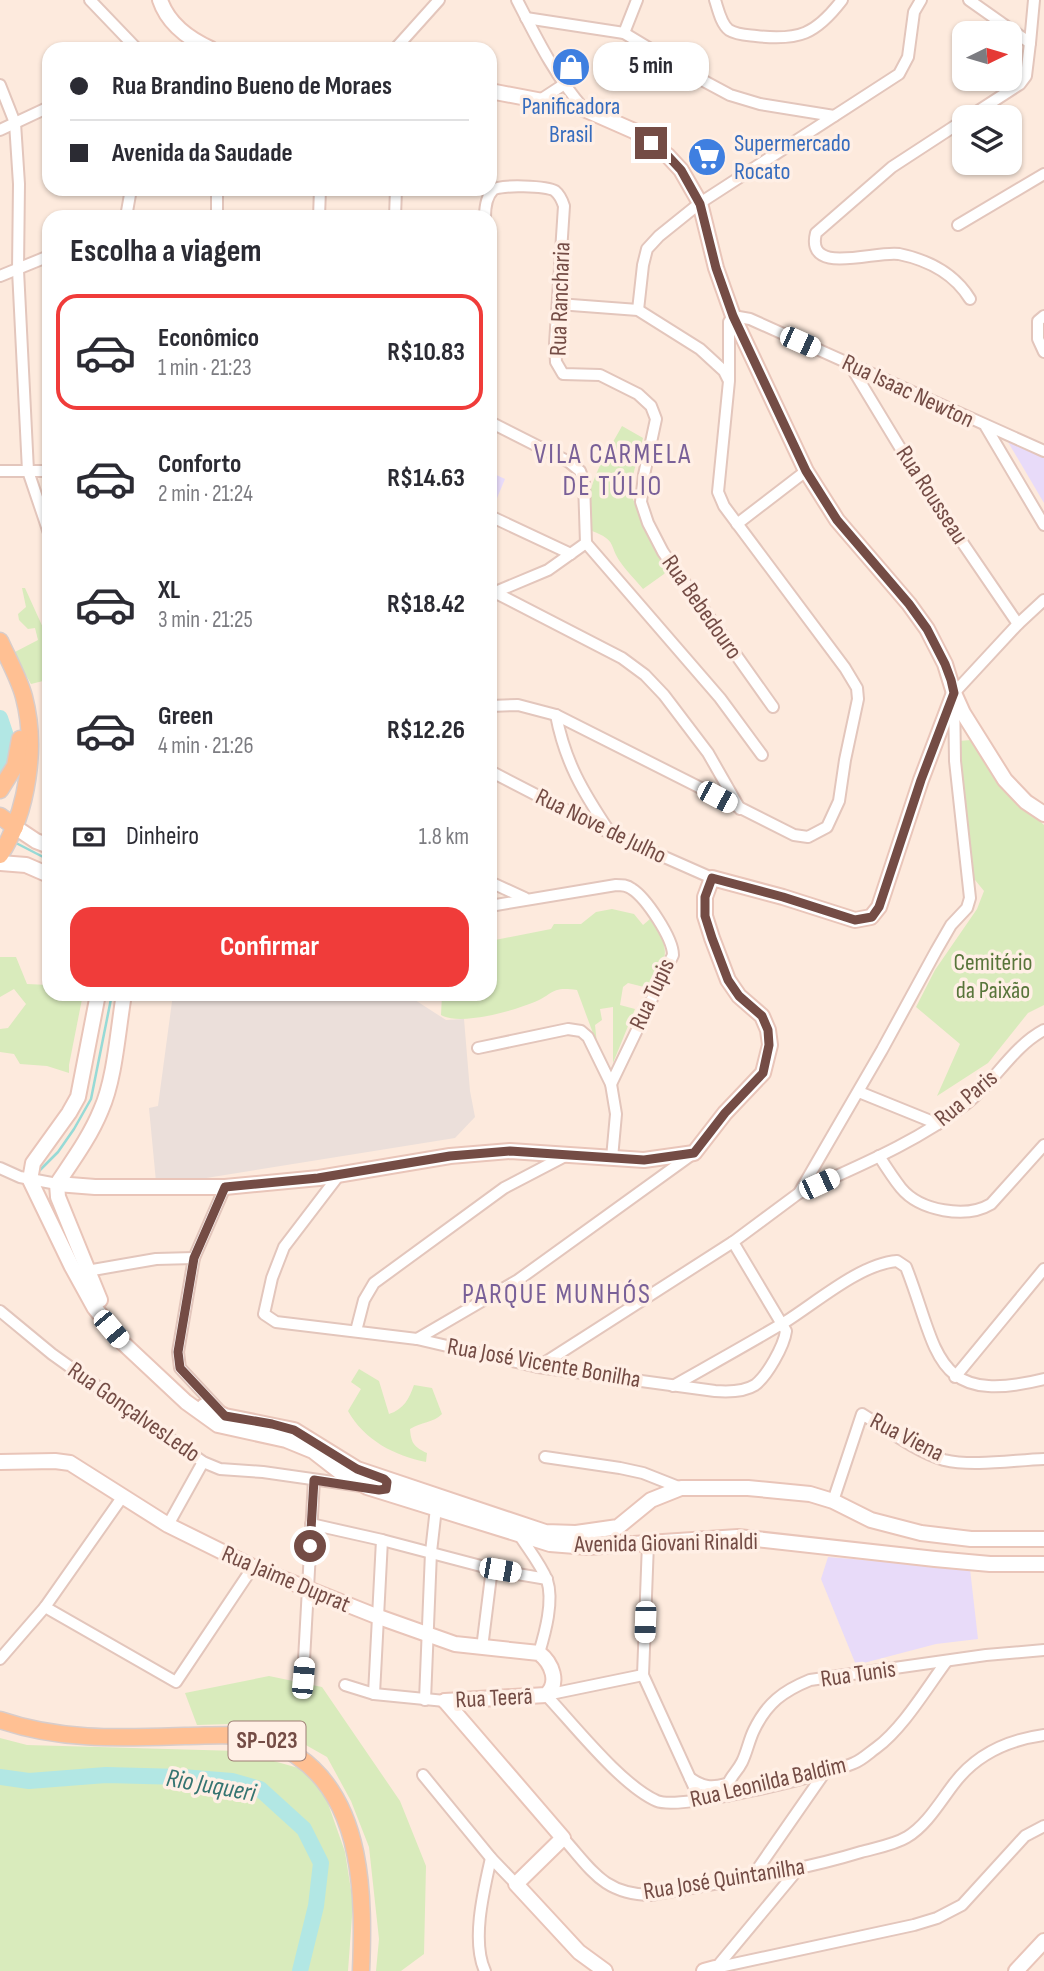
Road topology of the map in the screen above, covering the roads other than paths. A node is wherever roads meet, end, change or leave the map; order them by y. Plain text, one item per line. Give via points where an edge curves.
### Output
1 (90, 0) edge
2 (160, 0) edge
3 (439, 0) edge
4 (517, 0) edge
5 (637, 0) edge
6 (715, 0) edge
7 (842, 0) edge
8 (921, 0) edge
9 (969, 0) edge
10 (1034, 0) edge
11 (526, 18) junction
12 (624, 33) junction
13 (130, 42) edge
14 (199, 42) edge
15 (401, 42) edge
16 (1030, 43) junction
17 (0, 85) edge
18 (563, 85) junction
19 (497, 92) edge
20 (540, 100) junction
21 (988, 105) edge
22 (584, 109) junction
23 (42, 110) edge
24 (834, 116) junction
25 (15, 123) junction
26 (952, 128) edge
27 (0, 131) edge
28 (1044, 174) edge
29 (497, 188) edge
30 (700, 204) junction
31 (958, 225) dead end
32 (42, 258) edge
33 (18, 270) junction
34 (0, 276) edge
35 (970, 299) dead end
36 (558, 304) junction
37 (638, 310) junction
38 (733, 316) junction
39 (1044, 316) edge
40 (1044, 352) edge
41 (850, 364) junction
42 (729, 381) junction
43 (497, 426) edge
44 (986, 427) junction
45 (1044, 451) edge
46 (0, 471) edge
47 (28, 471) junction
48 (42, 471) edge
49 (806, 471) junction
50 (641, 502) joint
51 (42, 512) edge
52 (497, 519) edge
53 (737, 524) junction
54 (1044, 525) edge
55 (586, 543) junction
56 (571, 554) junction
57 (497, 591) edge
58 (497, 595) edge
59 (1044, 600) edge
60 (1018, 624) junction
61 (0, 641) edge
62 (10, 664) junction
63 (954, 693) junction
64 (497, 706) edge
65 (773, 707) dead end
66 (556, 715) junction
67 (762, 755) dead end
68 (497, 775) edge
69 (0, 790) edge
70 (740, 809) junction
71 (1044, 814) edge
72 (0, 816) edge
73 (15, 827) junction
74 (610, 833) junction
75 (42, 843) edge
76 (0, 855) edge
77 (0, 863) edge
78 (42, 873) edge
79 (712, 878) junction
80 (497, 885) edge
81 (525, 898) junction
82 (497, 904) edge
83 (97, 1001) edge
84 (123, 1001) edge
85 (1044, 1030) edge
86 (478, 1048) dead end
87 (611, 1084) junction
88 (859, 1092) junction
89 (938, 1124) junction
90 (1042, 1150) edge
91 (694, 1153) junction
92 (570, 1154) junction
93 (879, 1156) junction
94 (612, 1158) junction
95 (0, 1168) edge
96 (339, 1175) junction
97 (30, 1180) junction
98 (57, 1184) junction
99 (225, 1187) junction
100 (799, 1193) junction
101 (733, 1242) junction
102 (194, 1258) junction
103 (1044, 1269) edge
104 (88, 1272) junction
105 (0, 1311) edge
106 (783, 1323) junction
107 (356, 1331) junction
108 (417, 1339) junction
109 (538, 1367) junction
110 (955, 1377) junction
111 (1044, 1379) edge
112 (673, 1386) junction
113 (224, 1422) junction
114 (545, 1457) dead end
115 (1044, 1459) edge
116 (0, 1462) edge
117 (204, 1462) junction
118 (314, 1480) junction
119 (370, 1482) junction
120 (681, 1488) junction
121 (123, 1496) junction
122 (833, 1501) junction
123 (436, 1508) junction
124 (630, 1516) junction
125 (311, 1524) junction
126 (168, 1525) junction
127 (520, 1536) junction
128 (1044, 1539) edge
129 (382, 1540) junction
130 (648, 1543) junction
131 (431, 1552) junction
132 (1044, 1564) edge
133 (253, 1567) junction
134 (492, 1568) junction
135 (547, 1579) junction
136 (307, 1588) junction
137 (45, 1607) junction
138 (376, 1616) junction
139 (427, 1636) junction
140 (482, 1648) junction
141 (1044, 1650) edge
142 (539, 1653) junction
143 (0, 1659) edge
144 (946, 1662) junction
145 (643, 1675) junction
146 (303, 1678) dead end
147 (345, 1685) dead end
148 (374, 1694) junction
149 (546, 1695) junction
150 (425, 1700) junction
151 (445, 1701) junction
152 (0, 1720) edge
153 (1044, 1735) edge
154 (825, 1772) junction
155 (423, 1775) dead end
156 (690, 1778) junction
157 (727, 1790) junction
158 (700, 1800) junction
159 (1044, 1826) edge
160 (563, 1838) junction
161 (491, 1857) junction
162 (799, 1868) junction
163 (752, 1877) junction
164 (516, 1884) junction
165 (1044, 1941) edge
166 (712, 1970) edge
167 (361, 1971) edge
168 (485, 1971) edge
169 (605, 1971) edge
170 (1017, 1971) edge

1 - 13 street
2 - 14 street via 181,31
3 - 15 street
4 - 11 street
5 - 12 street
6 - 7 street via 728,29 777,38 814,30
8 - 24 street via 914,12 908,57 899,74
9 - 16 street
10 - 16 street
11 - 12 street
11 - 18 street
12 - 24 street via 730,95
16 - 21 street via 1026,76
17 - 25 street
18 - 20 street
18 - 22 street
19 - 20 street
20 - 22 street
22 - 30 street via 634,131 668,156
23 - 25 street
24 - 30 street
25 - 27 street
25 - 33 street
26 - 35 street via 892,167 816,233 814,241 816,251 838,260 897,254 938,267
28 - 31 street
29 - 36 street, Rua Rancharia via 551,189 562,199
30 - 37 street via 647,249
30 - 38 street
32 - 33 street
33 - 34 street
33 - 47 street
36 - 37 street
36 - 50 street, Rua Rancharia via 556,362 562,374 600,375 638,394 651,406 656,419
37 - 42 street via 700,349
38 - 41 street, Rua Isaac Newton via 750,319
38 - 42 street via 727,329
38 - 49 street
39 - 40 street via 1038,321
41 - 44 street, Rua Isaac Newton
41 - 60 street, Rua Rousseau via 919,479
42 - 53 street via 718,492
43 - 55 street via 580,471
44 - 45 street, Rua Isaac Newton
44 - 54 street
46 - 47 street
47 - 48 street
47 - 51 street
49 - 53 street
49 - 63 street via 837,520 927,629
50 - 65 street, Rua Bebedouro via 663,552
52 - 56 street
53 - 70 street via 845,668 858,699 839,801 827,827 808,837 794,835
55 - 56 street
55 - 67 street via 720,698
56 - 57 street via 548,570
58 - 70 street via 622,658 645,675 708,753
59 - 60 street
60 - 63 street
61 - 62 main road
62 - 69 main road via 20,748
62 - 73 main road via 23,695 29,751
63 - 71 street via 1005,780
63 - 79 street via 872,917 855,920
63 - 88 street via 955,761 970,898
64 - 66 street via 518,705
66 - 70 street
66 - 74 street via 569,766
68 - 74 street, Rua Nove de Julho
72 - 73 main road
73 - 75 street
73 - 76 main road
74 - 79 street, Rua Nove de Julho
77 - 78 street via 26,865
79 - 91 street via 705,897 712,938 728,980 762,1016 769,1045 763,1073
80 - 81 street
81 - 82 street
81 - 87 street, Rua Tupis via 616,884 633,889 670,940 673,954
83 - 97 street via 78,1097 33,1163
84 - 98 street via 102,1109
85 - 89 street, Rua Paris via 1020,1048 969,1102
86 - 87 street via 575,1029 588,1037
87 - 94 street via 616,1130
88 - 89 street
88 - 100 street
89 - 93 street, Rua Paris
90 - 93 street via 991,1204 981,1210 961,1211 915,1200
91 - 94 street via 644,1160
91 - 108 street via 517,1280
92 - 94 street
92 - 96 street via 510,1151 450,1156
92 - 107 street via 504,1188 374,1283
93 - 100 street, Rua Paris
95 - 97 street
96 - 99 street
96 - 107 street, Rua José Vicente Bonilha via 284,1247 264,1314 276,1322
97 - 98 street
97 - 113 street, Avenida Giovani Rinaldi via 72,1267 111,1329 177,1394
98 - 99 street
98 - 104 street, Avenida Giovani Rinaldi
99 - 102 street
100 - 101 street
101 - 106 street
101 - 109 street
102 - 104 street via 156,1259
102 - 113 street via 178,1361
103 - 110 street
104 - 113 street, Avenida Giovani Rinaldi via 103,1307 124,1334
105 - 117 street, Rua GonçalvesLedo via 52,1354
106 - 110 street via 863,1272 897,1261 906,1267 936,1349
106 - 112 street
106 - 112 street, Rua José Vicente Bonilha via 783,1344 756,1384 726,1392
107 - 108 street, Rua José Vicente Bonilha
108 - 109 street, Rua José Vicente Bonilha
109 - 112 street, Rua José Vicente Bonilha
110 - 111 street via 999,1387
113 - 119 street, Avenida Giovani Rinaldi via 313,1451 340,1472
114 - 120 street via 643,1473
115 - 122 street, Rua Viena via 944,1460 862,1414
116 - 121 street, Rua Jaime Duprat via 70,1463
117 - 118 street, Rua GonçalvesLedo via 220,1469
117 - 126 street
118 - 119 street, Rua GonçalvesLedo
118 - 125 street
119 - 123 street, Avenida Giovani Rinaldi
119 - 124 street, Avenida Giovani Rinaldi via 545,1532 599,1531 618,1527
120 - 122 street, Avenida Giovani Rinaldi via 788,1490
120 - 124 street, Avenida Giovani Rinaldi via 651,1500
121 - 126 street, Rua Jaime Duprat
121 - 137 street
122 - 128 street, Avenida Giovani Rinaldi via 871,1520 921,1532 971,1539
123 - 127 street, Avenida Giovani Rinaldi
123 - 131 street
124 - 130 street
125 - 129 street
125 - 136 street
126 - 133 street, Rua Jaime Duprat
127 - 130 street, Avenida Giovani Rinaldi via 588,1547
127 - 135 street
129 - 131 street
129 - 138 street
130 - 132 street, Avenida Giovani Rinaldi via 738,1537 990,1564
130 - 145 street
131 - 134 street
131 - 139 street
133 - 136 street, Rua Jaime Duprat
133 - 137 street via 176,1682
134 - 135 street
134 - 140 street
135 - 142 street
136 - 138 street, Rua Jaime Duprat
136 - 146 street
137 - 143 street
138 - 139 street, Rua Jaime Duprat
138 - 148 street
139 - 140 street, Rua Jaime Duprat
139 - 150 street
140 - 142 street, Rua Jaime Duprat
141 - 144 street, Rua Tunis
142 - 149 street via 546,1658 554,1681
144 - 154 street, Rua Leonilda Baldim via 879,1746 855,1762
144 - 157 street, Rua Tunis via 810,1680 789,1688 770,1704 754,1730
145 - 149 street, Rua Teerã
145 - 156 street
147 - 148 street, Rua Teerã
148 - 150 street, Rua Teerã
149 - 151 street, Rua Teerã
149 - 158 street, Rua Leonilda Baldim via 629,1783 657,1801
150 - 151 street, Rua Teerã
151 - 160 street, Rua José Quintanilha
152 - 167 main road, SP-023 via 52,1735 260,1738 307,1763 327,1781 352,1837 360,1893
153 - 162 street, Rua José Quintanilha via 1009,1743 969,1766 907,1837
154 - 157 street, Rua Leonilda Baldim
154 - 163 street
155 - 161 street
156 - 157 street via 700,1785
156 - 158 street
157 - 158 street, Rua Leonilda Baldim
159 - 166 street via 1025,1836 950,1913
160 - 163 street, Rua José Quintanilha via 610,1887 626,1893 651,1895
160 - 164 street
161 - 164 street
161 - 168 street via 480,1931
162 - 163 street, Rua José Quintanilha
162 - 166 street
164 - 169 street via 579,1952
165 - 170 street

